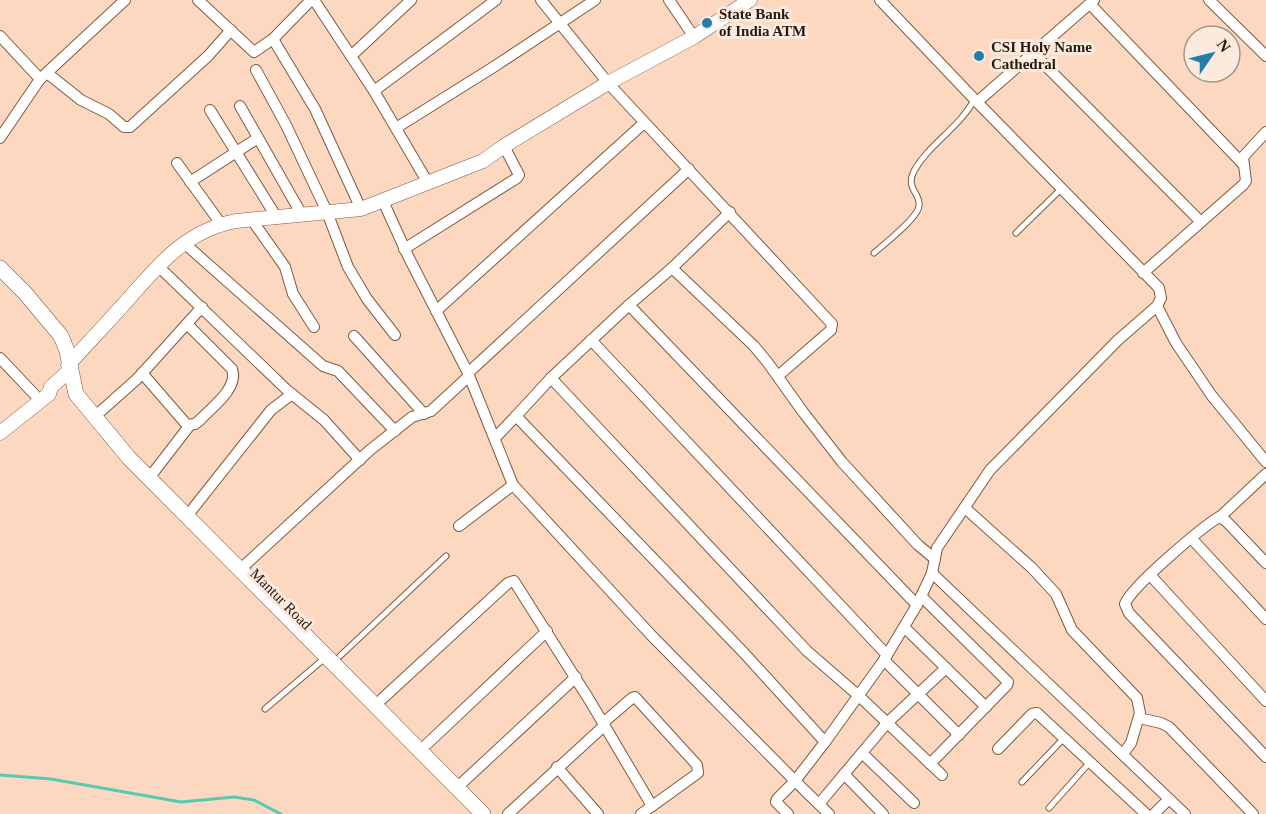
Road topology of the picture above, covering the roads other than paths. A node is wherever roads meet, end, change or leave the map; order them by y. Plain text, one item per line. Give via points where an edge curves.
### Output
1 (125, 0) edge
2 (198, 0) edge
3 (313, 0) edge
4 (411, 0) edge
5 (496, 0) edge
6 (541, 0) edge
7 (595, 0) edge
8 (669, 0) edge
9 (750, 0) edge
10 (880, 0) edge
11 (1209, 0) edge
12 (1092, 2) edge
13 (560, 24) junction
14 (231, 30) junction
15 (0, 36) edge
16 (694, 37) junction
17 (273, 39) junction
18 (1033, 53) junction
19 (351, 56) junction
20 (1266, 56) edge
21 (256, 69) dead end
22 (43, 76) junction
23 (608, 82) junction
24 (374, 91) junction
25 (975, 101) junction
26 (240, 106) dead end
27 (210, 110) dead end
28 (644, 123) junction
29 (396, 128) junction
30 (1266, 132) edge
31 (0, 138) edge
32 (258, 138) junction
33 (504, 146) junction
34 (236, 153) junction
35 (177, 163) dead end
36 (1243, 164) junction
37 (689, 169) junction
38 (190, 182) junction
39 (428, 183) junction
40 (1061, 189) junction
41 (383, 201) junction
42 (361, 209) junction
43 (327, 212) junction
44 (730, 212) junction
45 (302, 215) junction
46 (277, 218) junction
47 (252, 220) junction
48 (1202, 222) junction
49 (220, 224) junction
50 (1016, 233) dead end
51 (184, 243) junction
52 (404, 249) junction
53 (874, 253) dead end
54 (158, 266) junction
55 (0, 268) edge
56 (672, 268) junction
57 (1143, 273) junction
58 (629, 305) junction
59 (1157, 306) junction
60 (202, 307) junction
61 (436, 311) junction
62 (187, 324) junction
63 (314, 327) dead end
64 (354, 336) dead end
65 (395, 336) dead end
66 (591, 340) junction
67 (0, 358) edge
68 (71, 373) junction
69 (142, 373) junction
70 (469, 375) junction
71 (778, 376) junction
72 (551, 378) junction
73 (51, 387) junction
74 (292, 394) junction
75 (35, 395) junction
76 (101, 411) junction
77 (424, 414) junction
78 (516, 416) junction
79 (0, 422) edge
80 (190, 425) junction
81 (394, 430) junction
82 (0, 432) edge
83 (495, 438) junction
84 (360, 460) junction
85 (1266, 462) edge
86 (153, 473) junction
87 (1266, 474) edge
88 (513, 485) junction
89 (965, 508) junction
90 (191, 511) junction
91 (1220, 517) junction
92 (459, 525) dead end
93 (1192, 539) junction
94 (446, 556) dead end
95 (935, 559) junction
96 (1266, 562) edge
97 (246, 564) junction
98 (932, 573) junction
99 (1150, 576) junction
100 (919, 601) junction
101 (1266, 619) edge
102 (904, 627) junction
103 (548, 631) junction
104 (334, 656) junction
105 (885, 657) junction
106 (946, 668) junction
107 (576, 677) junction
108 (918, 694) junction
109 (859, 696) junction
110 (382, 699) junction
111 (1266, 700) edge
112 (986, 707) junction
113 (265, 709) dead end
114 (1139, 718) junction
115 (887, 723) junction
116 (604, 724) junction
117 (959, 735) junction
118 (1065, 738) junction
119 (825, 742) junction
120 (427, 744) junction
121 (998, 749) dead end
122 (861, 753) junction
123 (1123, 754) junction
124 (1266, 757) edge
125 (1090, 762) junction
126 (930, 764) junction
127 (557, 767) junction
128 (844, 774) junction
129 (942, 775) dead end
130 (795, 781) junction
131 (463, 782) junction
132 (1022, 782) dead end
133 (1169, 799) junction
134 (914, 803) dead end
135 (652, 806) junction
136 (1049, 807) dead end
137 (820, 810) edge
138 (483, 814) edge
139 (490, 814) edge
140 (508, 814) edge
141 (598, 814) edge
142 (641, 814) edge
143 (788, 814) edge
144 (883, 814) edge
145 (1146, 814) edge
146 (1154, 814) edge
147 (1185, 814) edge
148 (1253, 814) edge

1 - 22 street
2 - 14 street
3 - 17 street
3 - 19 street
4 - 19 street
5 - 24 street
6 - 13 street
7 - 13 street
8 - 16 street
9 - 16 street
10 - 25 street
11 - 20 street
12 - 18 street
12 - 36 street
13 - 23 street
13 - 29 street
14 - 17 street via 254,52
14 - 22 street via 130,127 124,127 109,114
15 - 22 street
16 - 23 street
17 - 42 street via 315,109
18 - 25 street
18 - 48 street
19 - 24 street
21 - 43 street
22 - 31 street
23 - 28 street
23 - 33 street
24 - 29 street
25 - 40 street
25 - 53 lane via 914,172 911,181 919,201 917,213
26 - 32 street
27 - 34 street
28 - 37 street
28 - 61 street
29 - 39 street
30 - 36 street via 1245,153
32 - 34 street
32 - 45 street
33 - 39 street via 483,161
33 - 52 street via 518,170 517,178
34 - 38 street
34 - 46 street
35 - 38 street
36 - 48 street via 1246,181
37 - 44 street
37 - 70 street
38 - 49 street
39 - 41 street
40 - 50 lane
40 - 57 street
41 - 42 street
41 - 52 street
42 - 43 street
43 - 45 street
43 - 65 street via 348,267
44 - 56 street
44 - 71 street via 832,324 831,330
45 - 46 street
46 - 47 street
47 - 49 street
47 - 63 street via 285,267 292,294
48 - 57 street
49 - 51 street
51 - 54 street
51 - 81 street via 323,366 338,371
52 - 61 street
54 - 60 street
54 - 68 street
55 - 68 main road, Mantur Road via 61,336
56 - 58 street
56 - 71 street via 754,346
57 - 59 street via 1159,288 1161,298
58 - 66 street
58 - 100 street
59 - 85 street via 1176,343 1212,396
59 - 89 street via 1118,340 990,470
60 - 62 street
60 - 74 street
61 - 70 street
62 - 69 street
62 - 80 street via 233,373 229,388 200,420
64 - 77 street
66 - 72 street
66 - 105 street
67 - 75 street
68 - 73 street
68 - 76 main road, Mantur Road
68 - 104 main road, Mantur Road via 76,394 136,466
69 - 76 street
69 - 80 street via 183,423
70 - 77 street
70 - 83 street
71 - 95 street via 842,462
72 - 78 street
72 - 109 street via 807,651
73 - 75 street
73 - 82 street via 49,394
74 - 84 street via 324,420
74 - 90 street via 271,410
75 - 79 street
76 - 86 main road, Mantur Road
77 - 81 street
78 - 83 street
78 - 119 street
80 - 86 street
81 - 84 street
83 - 88 street
84 - 97 street
86 - 90 main road, Mantur Road
87 - 91 street
88 - 92 street
88 - 130 street via 651,635
89 - 95 street via 937,548
89 - 114 street via 1056,594 1072,630 1137,698
90 - 97 main road, Mantur Road
91 - 93 street
91 - 96 street
93 - 99 street
93 - 101 street
94 - 104 lane
95 - 98 street
97 - 104 main road, Mantur Road
98 - 100 street
98 - 123 street
99 - 111 street
99 - 124 street via 1127,600 1129,613
100 - 102 street
100 - 112 street via 1008,682
102 - 105 street
102 - 106 street
103 - 107 street
103 - 110 street via 518,583 510,581
103 - 120 street
104 - 110 main road, Mantur Road
104 - 113 lane
104 - 138 main road, Mantur Road
105 - 108 street
105 - 109 street
106 - 108 street
106 - 112 street
107 - 116 street
107 - 131 street
108 - 115 street
108 - 117 street
109 - 115 street
109 - 119 street
110 - 120 main road, Mantur Road
112 - 117 street
114 - 123 street
114 - 148 street via 1169,727
115 - 122 street
115 - 126 street
116 - 127 street
116 - 135 street
116 - 135 street via 635,698 697,765 698,772
117 - 126 street
118 - 121 street via 1035,712
118 - 125 street
118 - 132 lane
119 - 130 street
120 - 131 main road, Mantur Road
122 - 128 street
122 - 134 street
123 - 133 street
125 - 136 lane
125 - 145 street
126 - 129 street
127 - 140 street
127 - 141 street
128 - 137 street
128 - 144 street
130 - 137 street
130 - 143 street via 776,802
131 - 139 main road, Mantur Road
133 - 146 street
133 - 147 street
135 - 142 street

